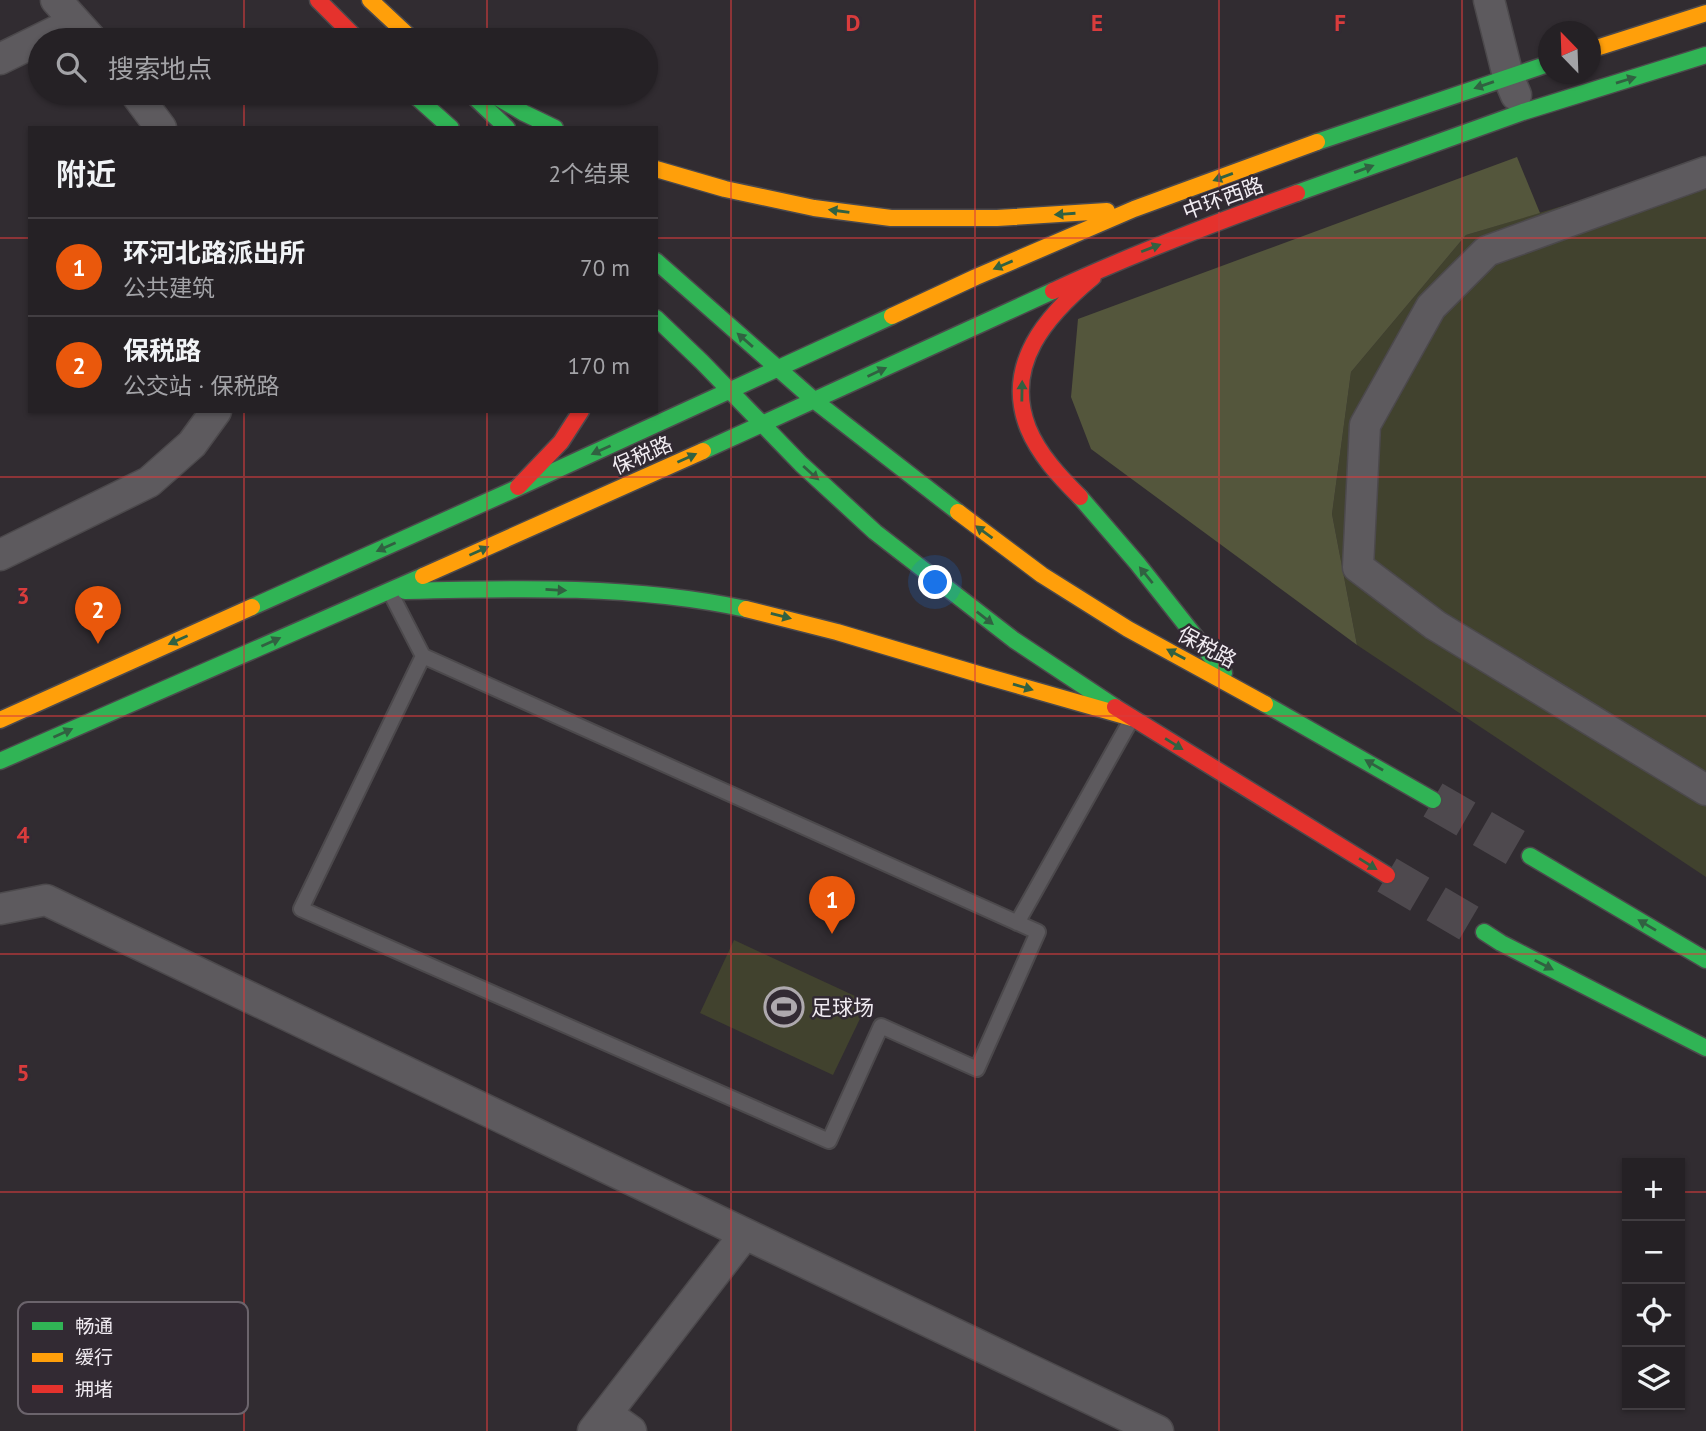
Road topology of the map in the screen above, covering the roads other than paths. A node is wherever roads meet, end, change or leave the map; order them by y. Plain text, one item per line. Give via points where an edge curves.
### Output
1 (318, 0) edge
2 (370, 0) edge
3 (1489, 0) edge
4 (1706, 13) edge
5 (346, 28) edge
6 (400, 28) edge
7 (28, 45) edge
8 (1601, 47) edge
9 (1706, 55) edge
10 (0, 59) edge
11 (1538, 67) edge
12 (1508, 76) junction
13 (144, 105) edge
14 (425, 105) edge
15 (483, 105) edge
16 (510, 105) edge
17 (1523, 112) junction
18 (160, 126) edge
19 (449, 126) edge
20 (505, 126) edge
21 (551, 126) edge
22 (658, 170) edge
23 (1706, 172) edge
24 (1133, 209) junction
25 (658, 263) edge
26 (1111, 264) junction
27 (658, 320) edge
28 (778, 368) junction
29 (730, 391) junction
30 (815, 401) junction
31 (215, 413) edge
32 (580, 413) edge
33 (763, 424) junction
34 (515, 489) junction
35 (0, 555) edge
36 (389, 591) junction
37 (423, 656) junction
38 (1234, 686) junction
39 (1132, 719) junction
40 (0, 720) edge
41 (0, 761) edge
42 (1706, 790) edge
43 (1433, 800) tunnel mouth
44 (1530, 856) tunnel mouth
45 (1387, 875) tunnel mouth
46 (0, 909) edge
47 (1017, 923) junction
48 (1484, 932) tunnel mouth
49 (1706, 960) edge
50 (1706, 1048) edge
51 (745, 1234) junction
52 (610, 1425) edge
53 (1157, 1431) edge

1 - 5 main road
2 - 6 main road
3 - 12 street
4 - 8 main road
7 - 10 street
17 -> 9 main road, 中环西路
11 - 12 main road, 中环西路
12 - 17 street
12 -> 24 main road, 中环西路
13 - 18 street
14 - 19 main road
15 - 20 main road
16 - 21 main road
26 -> 17 main road, 中环西路
24 -> 22 main road via 998,218 891,218 814,208
23 - 42 street via 1487,251 1431,307 1365,425 1358,567 1435,625
24 -> 28 main road, 中环西路
28 -> 25 main road
30 -> 26 main road, 中环西路
38 -> 26 main road via 1060,477 1030,432 1021,407 1027,354 1040,330 1075,290
27 - 29 main road
28 - 29 main road, 中环西路
28 - 30 main road
29 - 33 main road
29 -> 34 main road, 保税路
30 - 33 main road, 保税路
38 -> 30 main road, 保税路 via 1128,629 1042,575
31 - 35 street via 192,444 149,482
32 - 34 main road via 565,438
36 -> 33 main road, 保税路
33 -> 39 main road via 875,532 1014,640
34 -> 40 main road, 保税路
36 - 37 lane
36 -> 39 main road via 546,590 706,602 848,634
41 -> 36 main road, 保税路
37 - 47 lane
37 - 47 lane via 301,909 829,1141 881,1026 977,1069 1038,932
43 -> 38 main road, 保税路
39 -> 45 main road
39 - 47 lane
49 -> 44 main road
46 - 51 street via 46,900
48 -> 50 main road
51 - 52 street
51 - 53 street

